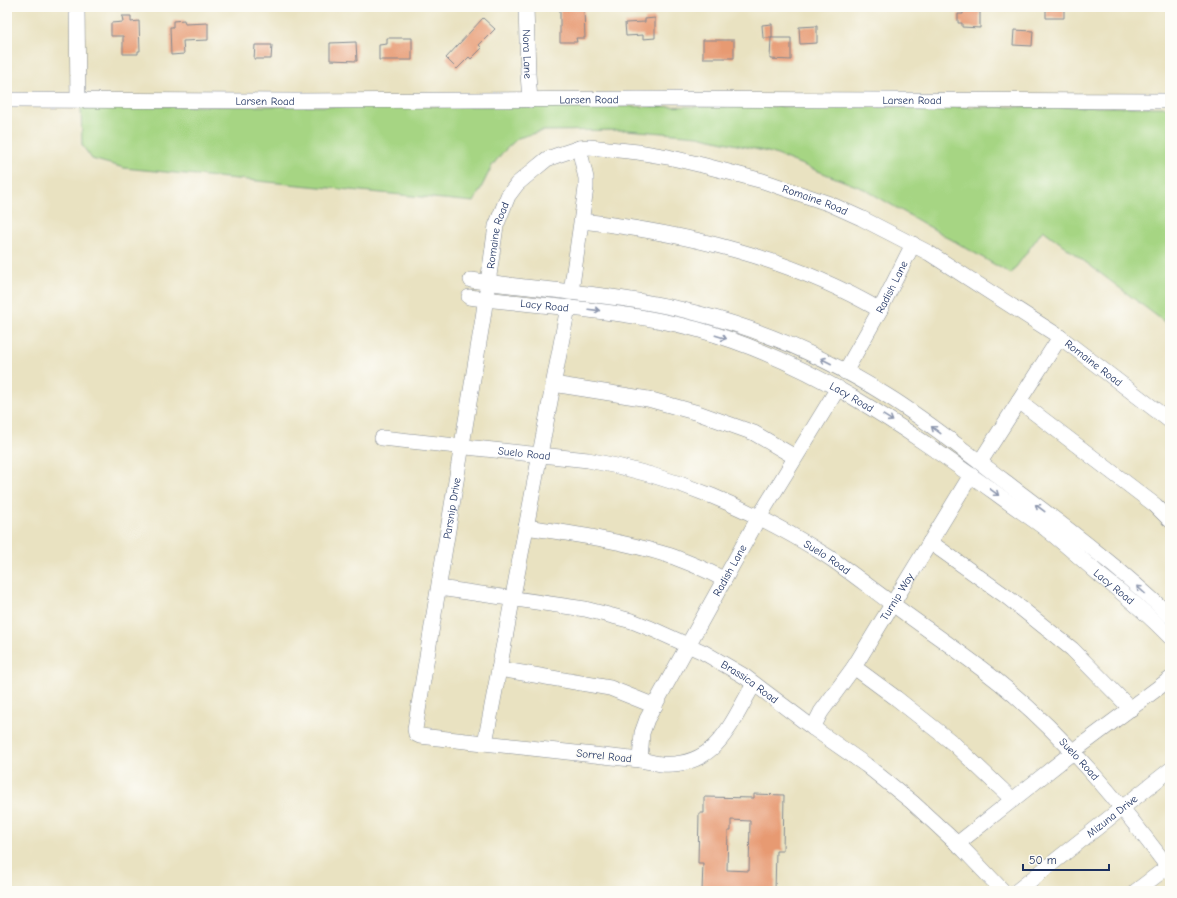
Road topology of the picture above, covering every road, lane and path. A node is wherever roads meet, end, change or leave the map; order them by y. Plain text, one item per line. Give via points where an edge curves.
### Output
1 (77, 7) edge
2 (526, 7) edge
3 (7, 100) edge
4 (78, 100) junction
5 (530, 100) junction
6 (1170, 101) edge
7 (579, 148) junction
8 (582, 221) junction
9 (913, 244) junction
10 (471, 280) dead end
11 (487, 283) junction
12 (571, 292) junction
13 (469, 297) dead end
14 (485, 299) junction
15 (568, 307) junction
16 (880, 310) junction
17 (1060, 337) junction
18 (845, 372) junction
19 (553, 384) junction
20 (838, 388) junction
21 (1019, 401) junction
22 (1170, 422) edge
23 (382, 438) dead end
24 (461, 447) junction
25 (540, 454) junction
26 (795, 457) junction
27 (980, 462) junction
28 (971, 476) junction
29 (759, 517) junction
30 (1170, 520) edge
31 (526, 527) junction
32 (930, 542) junction
33 (724, 580) junction
34 (439, 588) junction
35 (513, 599) junction
36 (892, 604) junction
37 (1170, 616) edge
38 (1170, 637) edge
39 (688, 644) junction
40 (854, 667) junction
41 (499, 669) junction
42 (1170, 679) edge
43 (754, 684) junction
44 (655, 706) junction
45 (1131, 709) junction
46 (816, 721) junction
47 (416, 734) joint
48 (485, 743) junction
49 (1073, 752) junction
50 (640, 760) junction
51 (1170, 770) edge
52 (1013, 800) junction
53 (1122, 808) junction
54 (957, 844) junction
55 (1169, 867) edge
56 (1003, 891) edge
57 (1017, 891) edge
58 (1136, 891) edge

1 - 4 street
2 - 5 street, Nora Lane
3 - 4 street, Larsen Road
4 - 5 street, Larsen Road
5 - 6 street, Larsen Road
7 - 8 street via 586,178
7 - 9 street, Romaine Road via 601,148 668,157 757,180 830,204
7 - 11 street, Romaine Road via 547,159 527,175 508,196 496,226
8 - 12 street
8 - 16 street via 672,235 746,253 822,280
9 - 16 street, Radish Lane
9 - 17 street, Romaine Road
10 - 11 street, Lacy Road
11 - 12 street, Lacy Road
11 - 14 street, Parsnip Drive
18 -> 12 street, Lacy Road via 784,342 705,315 649,303
13 - 14 street, Lacy Road
14 - 15 street, Lacy Road
14 - 24 street, Parsnip Drive
15 - 19 street
15 -> 20 street, Lacy Road via 649,318 709,333 790,364
16 - 18 street, Radish Lane
17 - 21 street
17 - 22 street, Romaine Road
27 -> 18 street, Lacy Road via 913,413
19 - 25 street
19 - 26 street via 632,396 698,413 754,433
20 - 26 street, Radish Lane
20 -> 28 street, Lacy Road via 892,421
21 - 27 street
21 - 30 street
23 - 24 street, Suelo Road
24 - 25 street, Suelo Road
24 - 34 street, Parsnip Drive
25 - 29 street, Suelo Road via 594,461 649,474 717,497
25 - 31 street
26 - 29 street, Radish Lane
37 -> 27 street, Lacy Road via 1130,580
28 - 32 street, Turnip Way
28 -> 38 street, Lacy Road via 1047,530
29 - 33 street, Radish Lane
29 - 36 street, Suelo Road via 828,557
31 - 33 street via 591,536 632,545 687,562
31 - 35 street
32 - 36 street, Turnip Way
32 - 45 street via 1007,597 1072,649
33 - 39 street, Radish Lane
34 - 35 street, Brassica Road
34 - 47 street, Parsnip Drive
35 - 39 street, Brassica Road via 606,614 632,621
35 - 41 street
36 - 40 street, Turnip Way
36 - 49 street, Suelo Road via 1002,685
39 - 43 street, Brassica Road
39 - 44 street, Radish Lane
40 - 46 street, Turnip Way
40 - 52 street via 954,744
41 - 44 street via 610,688
41 - 48 street
42 - 45 street
43 - 46 street, Brassica Road
43 - 50 street, Sorrel Road via 722,738 699,758 672,764
44 - 50 street, Radish Lane via 642,733
45 - 49 street
46 - 54 street, Brassica Road via 912,802
47 - 48 street, Sorrel Road
48 - 50 street, Sorrel Road
49 - 52 street
49 - 53 street, Suelo Road
51 - 53 street, Mizuna Drive
52 - 54 street
53 - 55 street, Suelo Road
53 - 57 street, Mizuna Drive
54 - 56 street, Brassica Road
55 - 58 street

